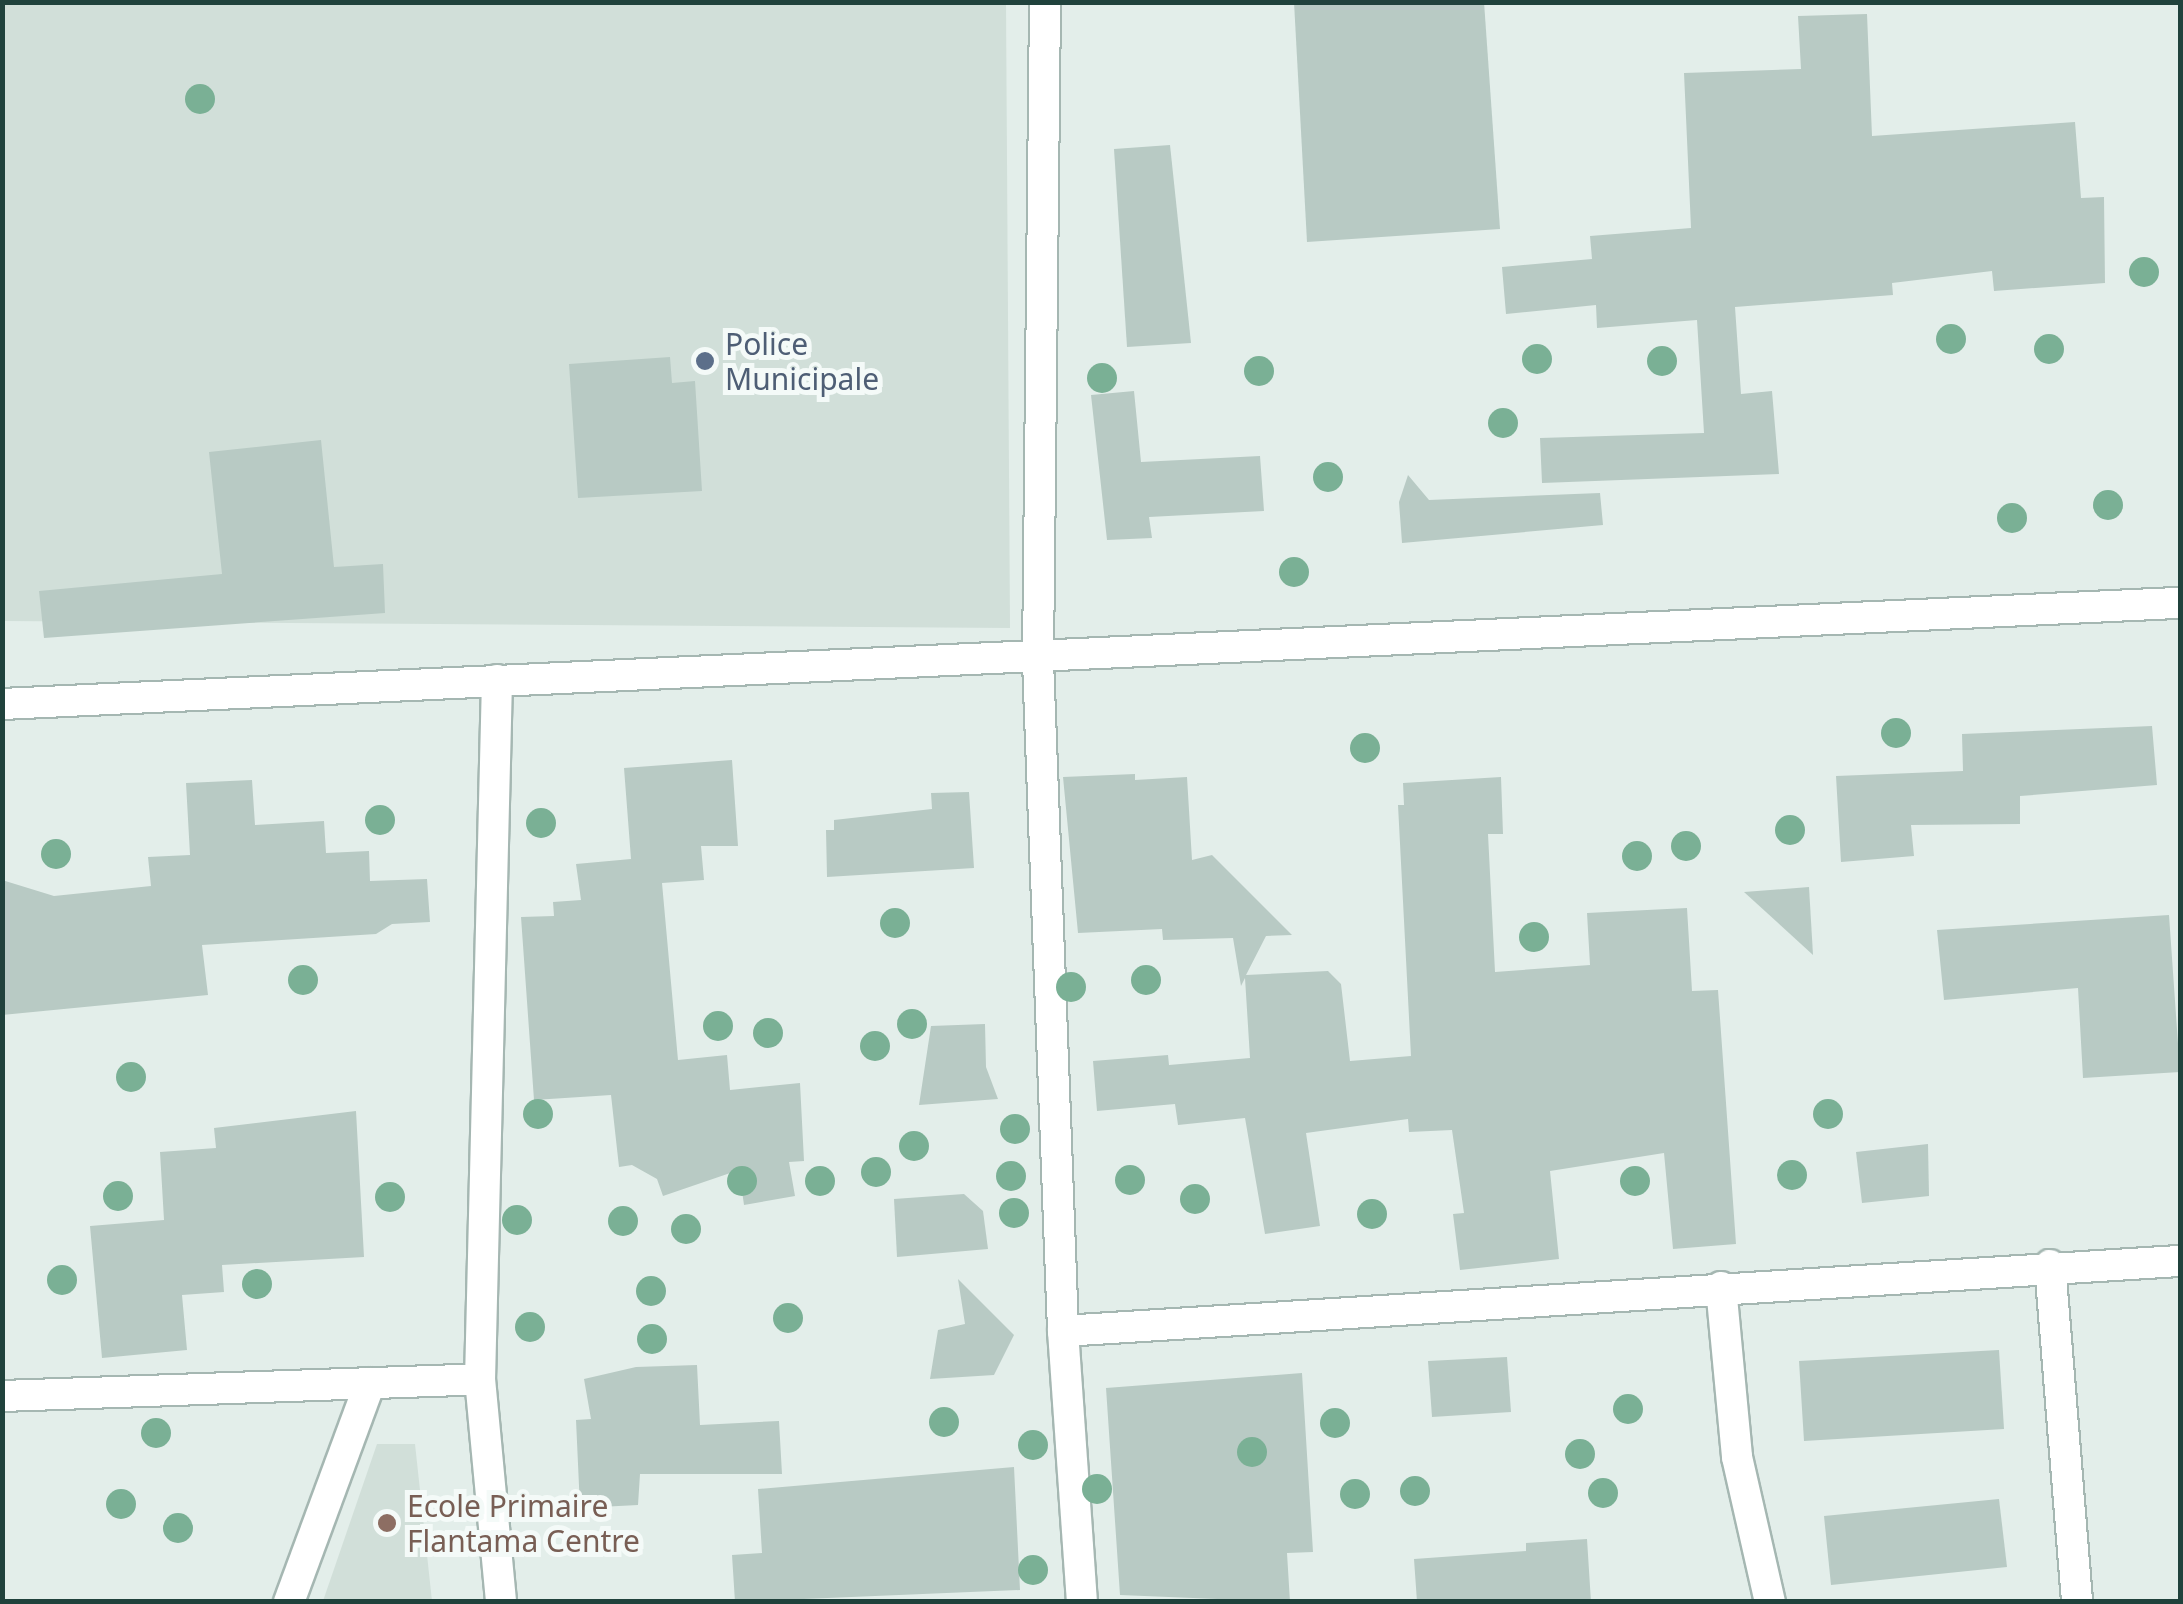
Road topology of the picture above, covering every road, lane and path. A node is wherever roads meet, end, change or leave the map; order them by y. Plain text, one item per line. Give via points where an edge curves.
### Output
1 (1045, 2) edge
2 (2180, 604) edge
3 (1038, 661) junction
4 (497, 680) junction
5 (2, 704) edge
6 (2180, 1260) edge
7 (2050, 1264) junction
8 (1722, 1287) junction
9 (1064, 1331) junction
10 (480, 1379) junction
11 (370, 1383) junction
12 (2, 1396) edge
13 (289, 1602) edge
14 (501, 1602) edge
15 (1082, 1602) edge
16 (1770, 1602) edge
17 (2077, 1602) edge

1 - 3 street
2 - 3 street
3 - 4 street
3 - 9 street
4 - 5 street
4 - 10 street
6 - 7 street
7 - 8 street
7 - 17 street
8 - 9 street
8 - 16 street via 1737,1457
9 - 15 street
10 - 11 street
10 - 14 street
11 - 12 street
11 - 13 street

